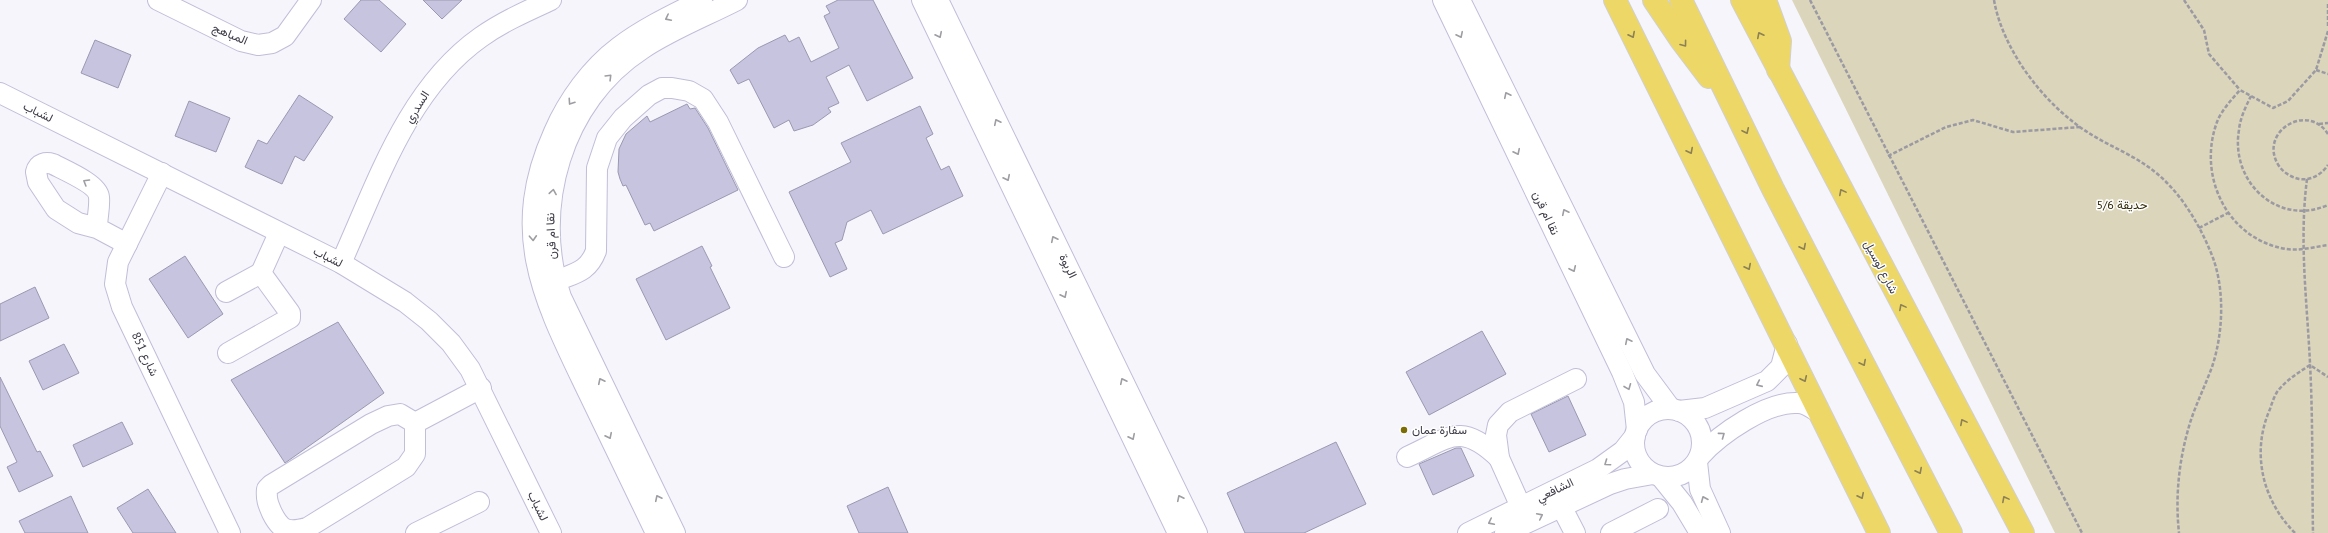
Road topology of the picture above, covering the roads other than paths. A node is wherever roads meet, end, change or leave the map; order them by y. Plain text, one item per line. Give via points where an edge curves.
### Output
1 (158, 0) edge
2 (311, 0) edge
3 (551, 0) edge
4 (702, 0) edge
5 (737, 0) edge
6 (922, 0) edge
7 (938, 0) edge
8 (1443, 0) edge
9 (1460, 0) edge
10 (1614, 0) edge
11 (1654, 0) edge
12 (1681, 0) edge
13 (1742, 0) edge
14 (1765, 0) edge
15 (1778, 70) junction
16 (0, 93) edge
17 (1729, 95) junction
18 (162, 172) junction
19 (98, 207) junction
20 (66, 216) junction
21 (97, 228) junction
22 (279, 233) junction
23 (127, 244) junction
24 (784, 257) dead end
25 (341, 263) junction
26 (261, 273) junction
27 (556, 281) junction
28 (226, 292) dead end
29 (1787, 344) junction
30 (228, 354) dead end
31 (1576, 379) dead end
32 (481, 388) junction
33 (1675, 410) junction
34 (1820, 413) junction
35 (415, 423) junction
36 (1636, 433) junction
37 (1407, 457) dead end
38 (1499, 458) junction
39 (1698, 459) junction
40 (1657, 475) junction
41 (479, 502) dead end
42 (1561, 506) junction
43 (1521, 507) junction
44 (1658, 509) dead end
45 (230, 533) edge
46 (416, 533) edge
47 (551, 533) edge
48 (656, 533) edge
49 (675, 533) edge
50 (1178, 533) edge
51 (1197, 533) edge
52 (1468, 533) edge
53 (1505, 533) edge
54 (1575, 533) edge
55 (1610, 533) edge
56 (1700, 533) edge
57 (1720, 533) edge
58 (1879, 533) edge
59 (1951, 533) edge
60 (2024, 533) edge

1 - 2 street, المباهج via 241,41 258,44 272,43 285,36
3 - 25 street, السدري via 481,37 455,58 436,79 414,110 387,162
4 -> 48 street, نقا ام قرن via 643,30 618,48 587,79 567,106 554,132 542,163 534,197 535,255 552,316
27 -> 5 street, نقا ام قرن via 549,232 550,210 558,163 578,118 603,82 642,48
6 -> 50 street, الربوة
51 -> 7 street, الربوة
8 -> 36 street, نقا ام قرن via 1622,372 1634,402
33 -> 9 street, نقا ام قرن via 1645,374
10 -> 29 highway
11 -> 17 highway via 1708,75
12 - 17 highway
15 -> 13 highway, شارع لوسيل
14 - 15 highway via 1780,41
60 -> 15 highway, شارع لوسيل
16 - 18 street, لشباب
17 -> 59 highway via 1773,189
18 - 22 street, لشباب
18 - 23 street, شارع 851
19 - 20 street via 81,215
19 -> 20 street via 99,194 94,188 53,164 43,163 36,172 38,182 52,205
19 - 21 street
20 - 21 street via 78,223
21 - 23 street
22 - 25 street, لشباب
22 - 26 street
23 - 45 street, شارع 851 via 118,262 115,284 122,307
24 - 27 street via 718,122 703,99 688,91 662,88 649,95 623,118 607,138 597,168 596,251 592,263
25 - 32 street, لشباب via 405,302 429,321 450,344
26 - 28 street
26 - 30 street via 290,313 290,318
49 -> 27 street, نقا ام قرن via 568,312
29 -> 33 street via 1782,367 1767,380 1705,408
29 -> 34 highway
31 - 38 street via 1501,419 1496,435
32 - 35 street
32 - 47 street, لشباب
33 - 36 street via 1661,410 1651,414
33 - 39 street via 1688,415 1700,429 1702,438
39 -> 34 street via 1716,439 1734,426 1780,405 1805,404
34 -> 58 highway
35 - 35 street via 400,414 388,416 271,485 267,489 267,502 278,526 287,531 297,532 307,528 406,467 415,454
36 - 40 street via 1634,445 1638,458 1646,469
36 -> 43 street, الشافعي via 1623,450 1598,469
37 - 38 street via 1453,436 1463,435 1485,445
38 - 43 street
39 - 40 street via 1681,475
57 -> 39 street via 1700,489
40 - 42 street, الشافعي via 1626,479
40 - 56 street via 1682,504
41 - 46 street
53 -> 42 street, الشافعي
42 - 54 street
43 -> 52 street, الشافعي
44 - 55 street

